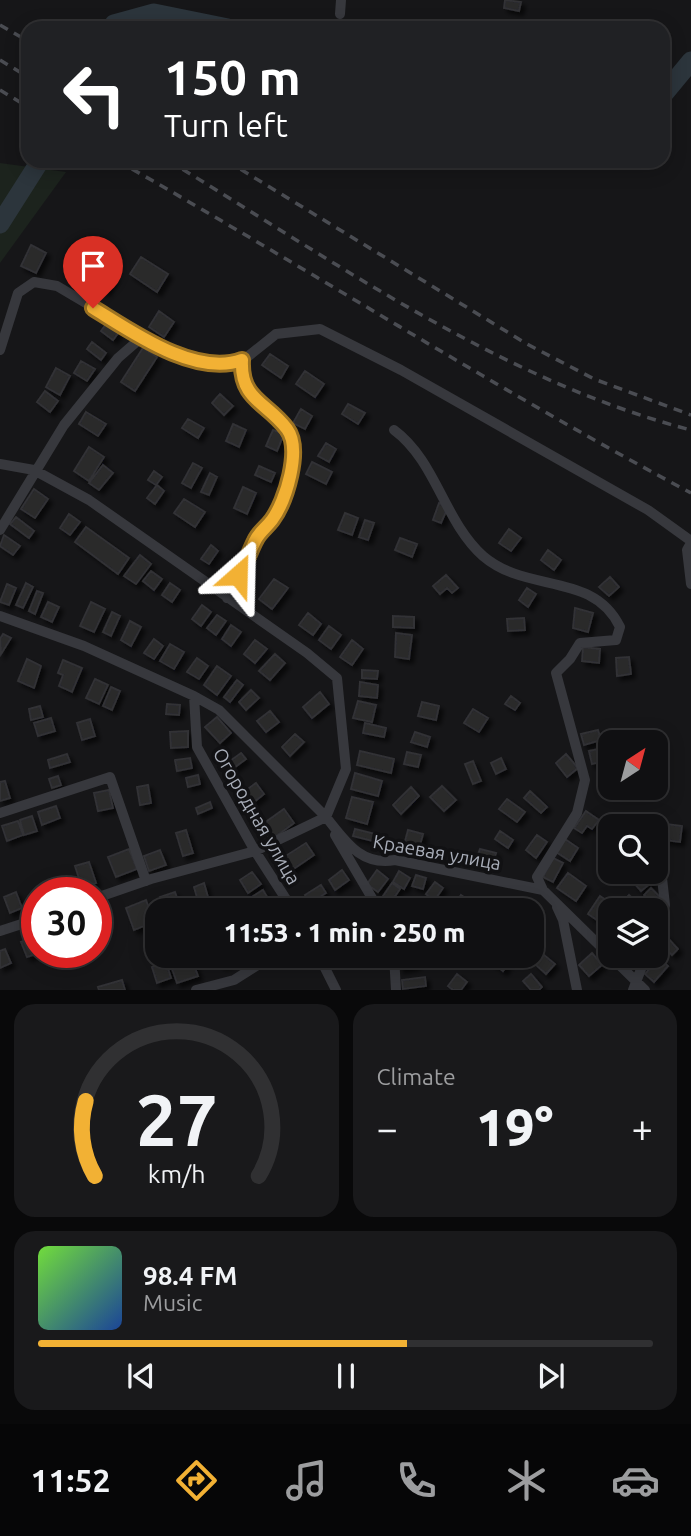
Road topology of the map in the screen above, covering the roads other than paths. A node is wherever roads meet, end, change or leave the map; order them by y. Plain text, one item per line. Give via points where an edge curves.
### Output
1 (341, 0) edge
2 (340, 14) dead end
3 (141, 338) junction
4 (0, 350) edge
5 (242, 360) junction
6 (394, 430) dead end
7 (0, 464) edge
8 (34, 470) junction
9 (0, 530) edge
10 (691, 542) edge
11 (691, 584) edge
12 (227, 598) junction
13 (0, 616) edge
14 (194, 696) junction
15 (0, 813) edge
16 (326, 817) junction
17 (255, 851) junction
18 (146, 881) junction
19 (543, 890) junction
20 (112, 893) edge
21 (285, 898) edge
22 (372, 898) edge
23 (554, 901) junction
24 (21, 924) edge
25 (0, 931) edge
26 (257, 968) edge
27 (325, 968) edge
28 (395, 968) edge
29 (641, 968) edge
30 (236, 985) edge
31 (634, 985) edge
32 (196, 990) edge
33 (336, 990) edge
34 (396, 990) edge
35 (578, 990) edge
36 (645, 990) edge

1 - 2 street
3 - 4 street via 57,286 34,282 18,293
3 - 5 street via 208,365 226,366
3 - 8 street via 95,384
5 - 10 street via 276,334 320,329 648,510
5 - 12 street via 245,386 288,430 295,444 277,510 253,543
6 - 19 street via 411,442 465,534 484,556 528,579 587,591 605,604 620,627 616,640 580,643 556,673 585,780 577,813 537,877
7 - 8 street
8 - 9 street
8 - 12 street via 89,500
10 - 11 street via 687,550
12 - 16 street via 337,678 345,769
13 - 14 street via 84,646
14 - 16 street via 219,710
14 - 17 street, Огородная улица via 197,747
15 - 18 street via 110,777
16 - 17 street
16 - 19 street, Краевая улица via 352,850 380,863 395,860
16 - 22 street
17 - 18 street
17 - 21 street, Огородная улица
18 - 20 street
19 - 23 street
23 - 31 street
23 - 35 street via 563,920
24 - 25 street
26 - 30 street
27 - 33 street
28 - 34 street
29 - 31 street
30 - 32 street
31 - 36 street

